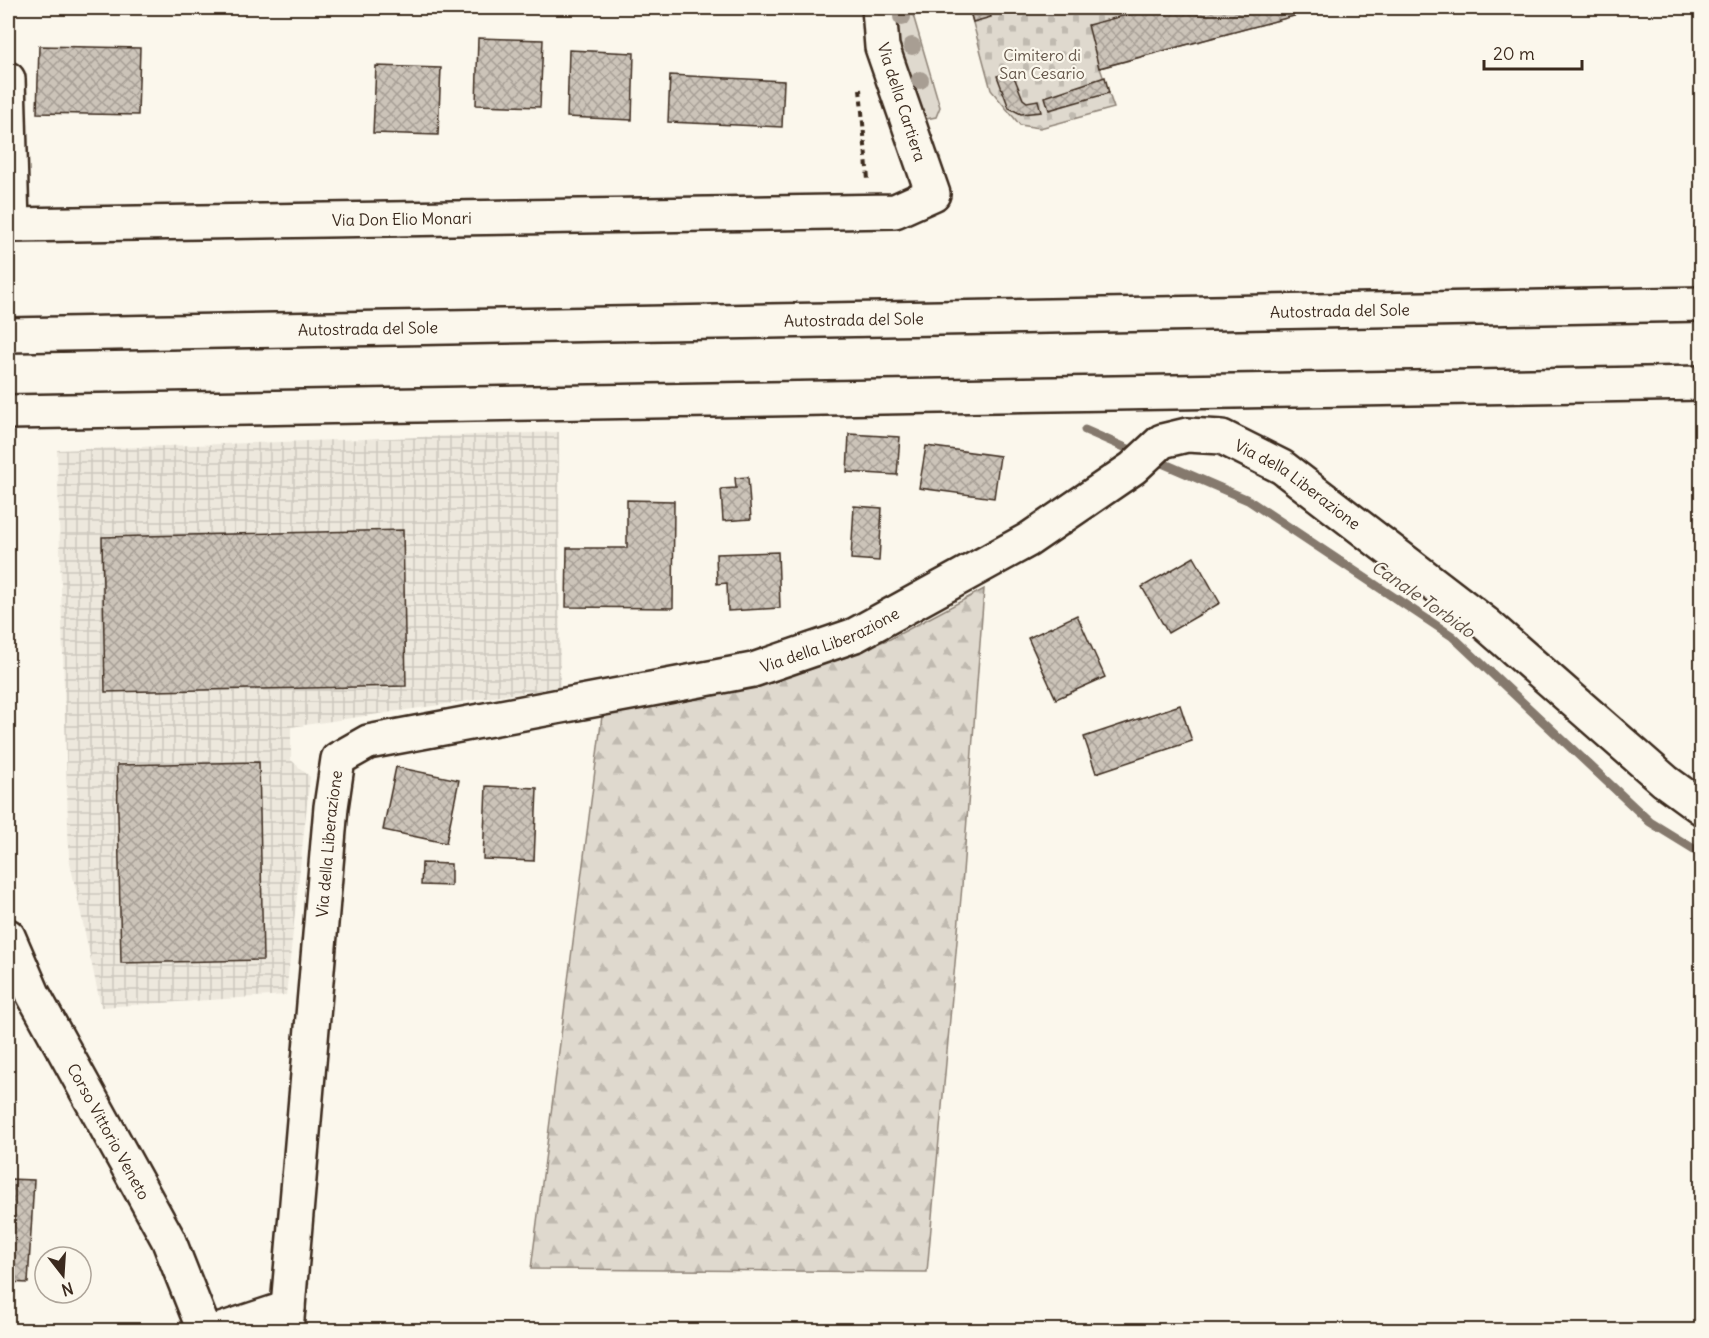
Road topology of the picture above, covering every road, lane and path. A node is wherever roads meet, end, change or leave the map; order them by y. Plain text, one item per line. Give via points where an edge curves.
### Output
1 (879, 8) edge
2 (8, 79) edge
3 (860, 87) dead end
4 (933, 194) joint
5 (871, 211) junction
6 (1701, 304) edge
7 (8, 335) edge
8 (1701, 383) edge
9 (8, 412) edge
10 (1701, 808) edge
11 (8, 936) edge
12 (287, 1319) edge
13 (204, 1330) edge
14 (221, 1330) edge

1 - 4 main road, Via della Cartiera via 882,47
2 - 5 main road, Via Don Elio Monari via 12,225
3 - 5 path
4 - 5 main road, Via Don Elio Monari via 895,211
6 - 7 main road, Autostrada del Sole
8 - 9 main road
10 - 12 main road, Via della Liberazione via 1485,623 1282,467 1222,437 1187,435 1162,441 1133,468 1028,540 855,635 753,670 368,742 338,759
11 - 13 main road, Corso Vittorio Veneto via 33,994 168,1239
12 - 14 main road, Via della Liberazione

